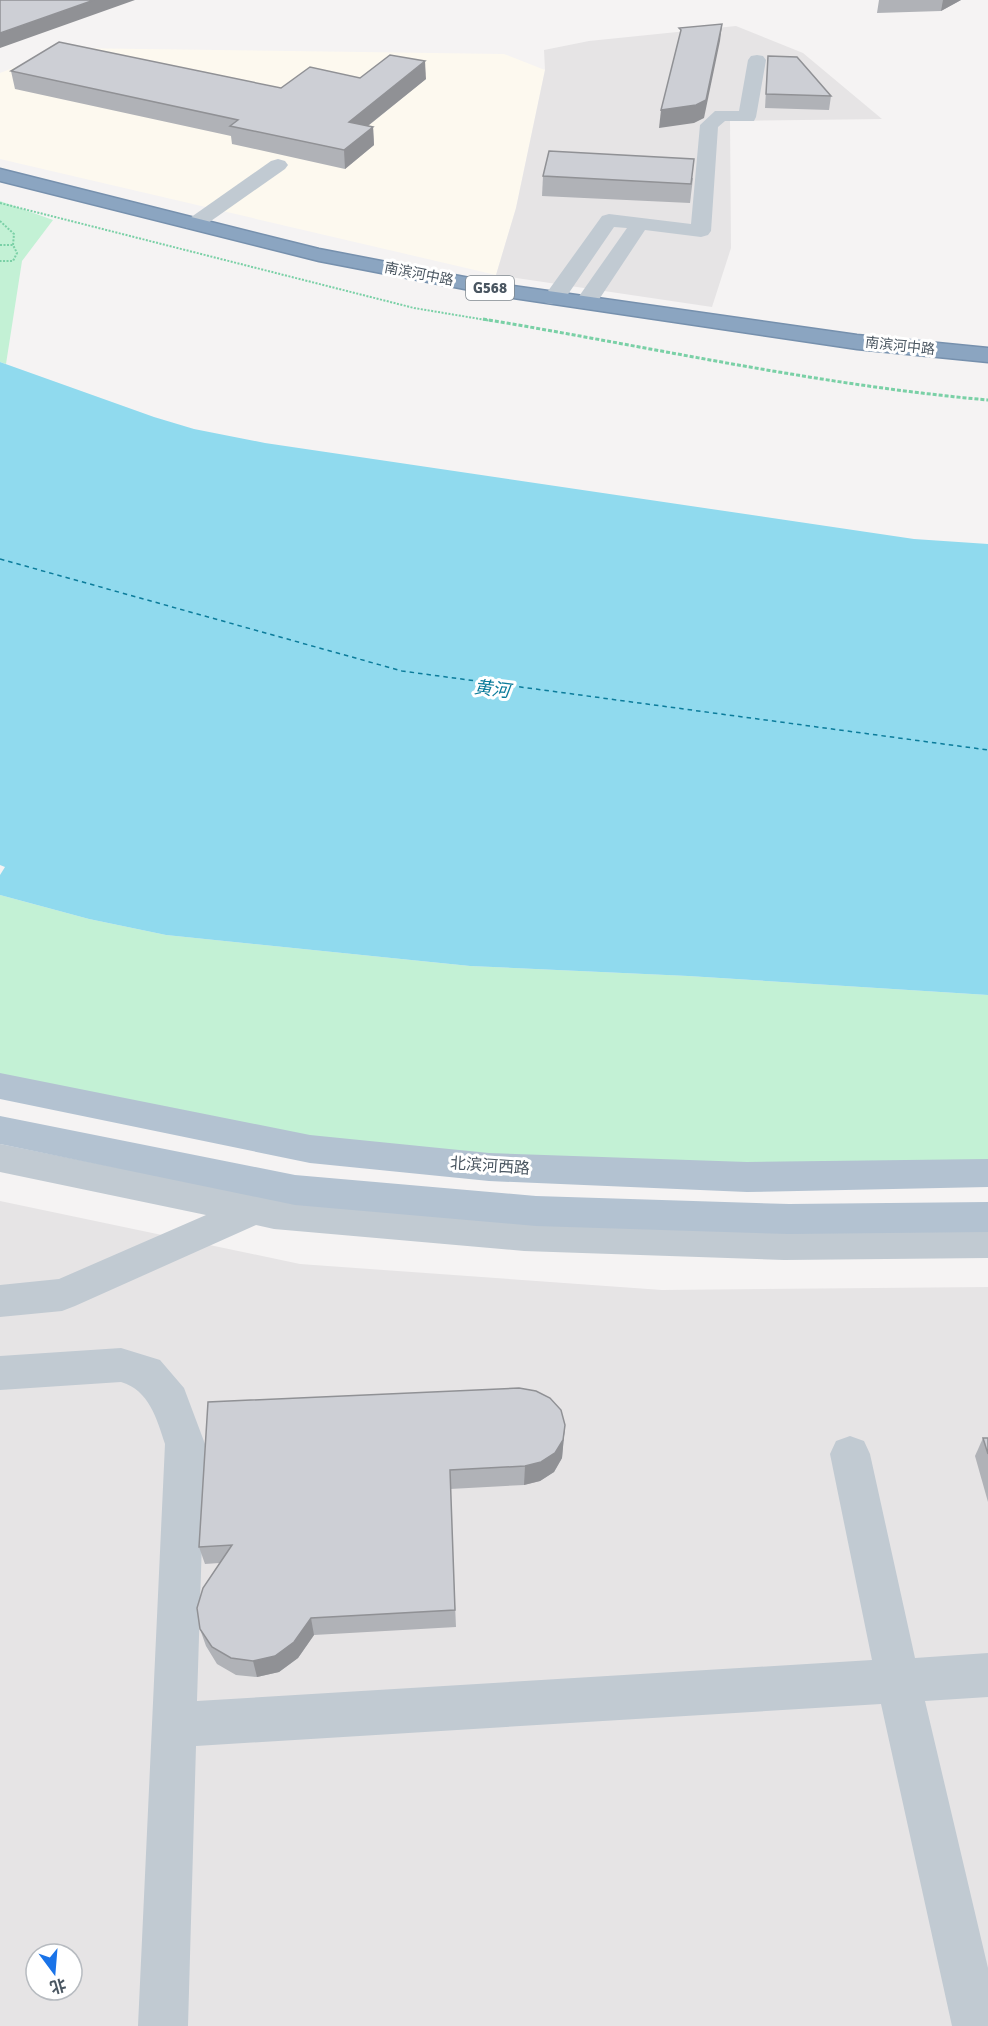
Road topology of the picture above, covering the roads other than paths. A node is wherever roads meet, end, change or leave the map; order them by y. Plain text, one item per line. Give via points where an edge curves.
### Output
1 (757, 60) dead end
2 (278, 165) dead end
3 (0, 175) edge
4 (0, 186) edge
5 (194, 224) junction
6 (639, 225) junction
7 (554, 298) junction
8 (586, 302) junction
9 (988, 355) edge
10 (988, 362) edge
11 (0, 1086) edge
12 (0, 1130) edge
13 (0, 1158) edge
14 (988, 1173) edge
15 (295, 1190) junction
16 (255, 1210) junction
17 (988, 1217) edge
18 (988, 1243) edge
19 (0, 1301) edge
20 (0, 1373) edge
21 (850, 1454) dead end
22 (988, 1675) edge
23 (898, 1680) junction
24 (174, 1725) junction
25 (163, 2026) edge
26 (977, 2026) edge

1 - 6 lane via 747,117 721,115 709,125 701,231
2 - 5 lane
3 - 5 highway, 南滨河中路 / G568
4 - 10 highway, 南滨河中路 / G568 via 306,262 504,300 861,352
5 - 7 highway, 南滨河中路 / G568 via 318,255
6 - 7 lane via 609,220
6 - 8 lane
7 - 8 highway, 南滨河中路 / G568
8 - 9 highway, 南滨河中路 / G568 via 857,342
11 - 14 main road, 北滨河西路 via 310,1149 489,1167 747,1177
12 - 15 main road
13 - 16 lane
15 - 16 lane
15 - 17 main road via 536,1211 789,1220
16 - 18 lane via 524,1236 784,1245
16 - 19 lane via 62,1295
20 - 24 lane via 121,1365 146,1372 170,1401 185,1444
21 - 23 lane
22 - 23 lane
23 - 24 lane
23 - 26 lane
24 - 25 lane

